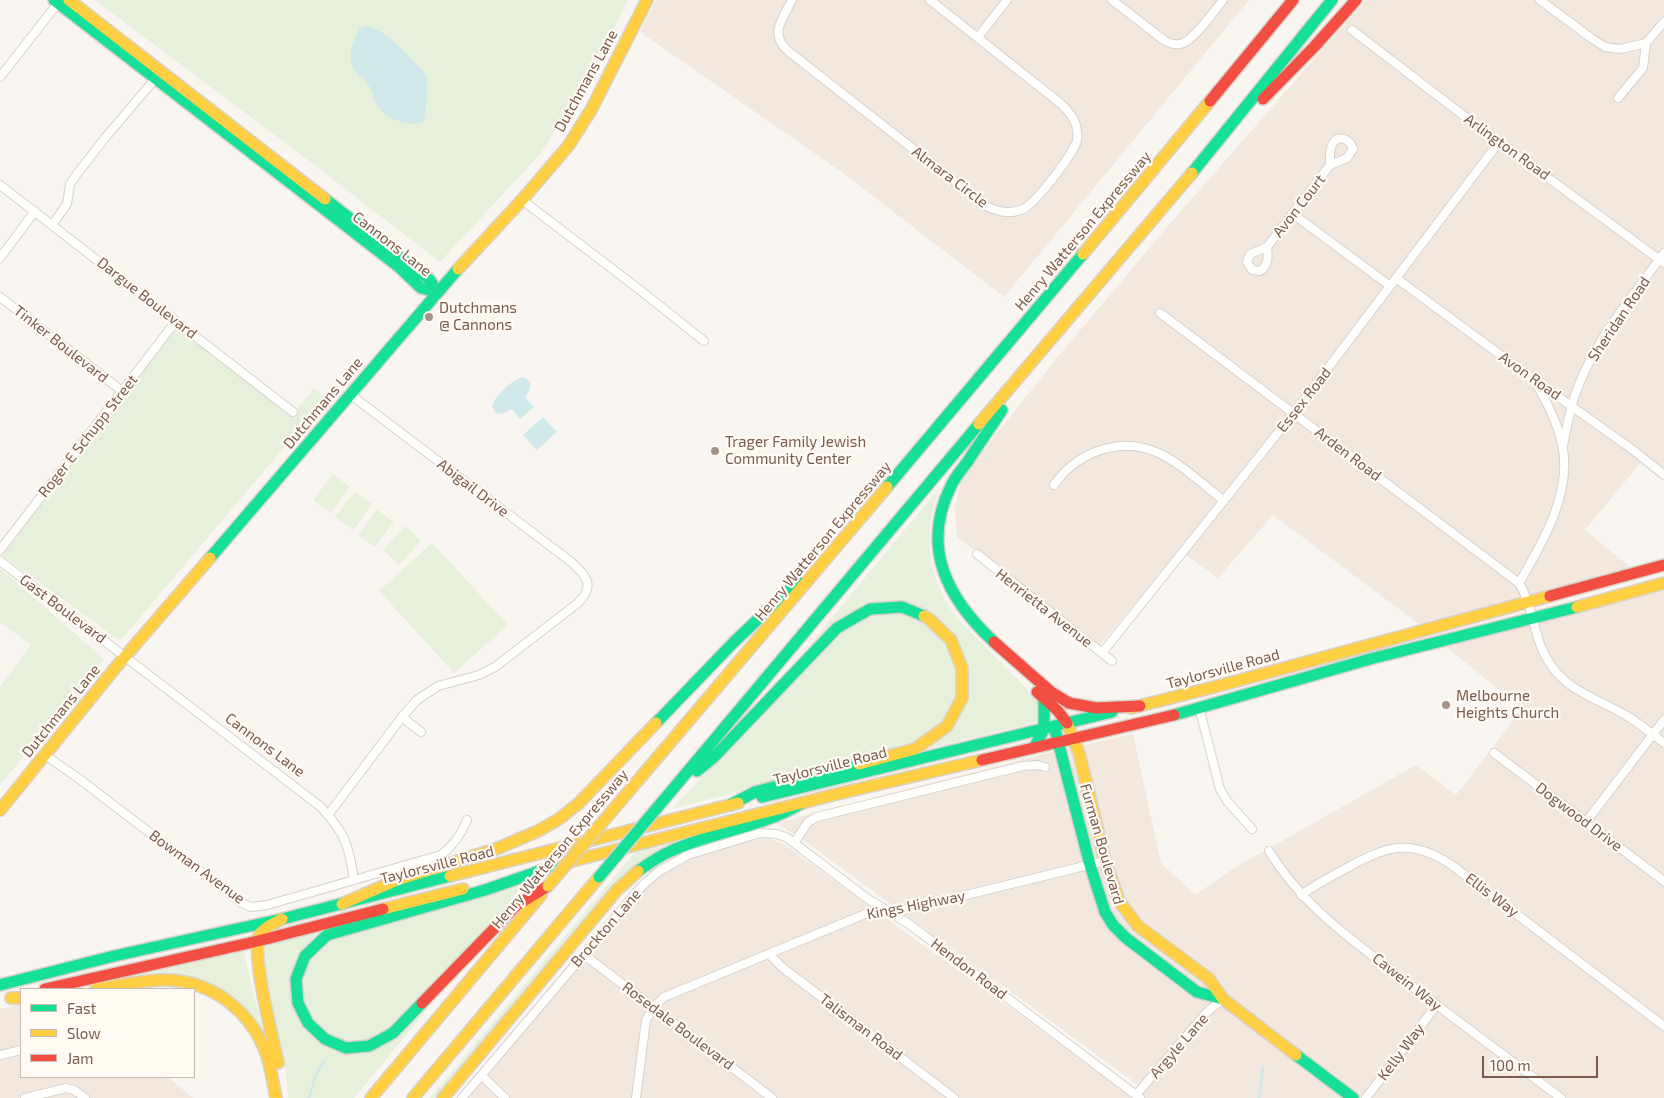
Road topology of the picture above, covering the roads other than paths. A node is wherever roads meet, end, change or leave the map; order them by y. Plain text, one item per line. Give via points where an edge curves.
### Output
1 (69, 0) edge
2 (647, 0) edge
3 (792, 0) edge
4 (930, 0) edge
5 (1007, 0) edge
6 (1112, 0) edge
7 (1223, 0) edge
8 (1293, 0) edge
9 (1332, 0) edge
10 (1356, 0) edge
11 (1540, 0) edge
12 (57, 1) edge
13 (1664, 22) edge
14 (1352, 30) dead end
15 (978, 37) junction
16 (1646, 43) junction
17 (158, 75) junction
18 (0, 77) edge
19 (1618, 98) dead end
20 (1499, 142) junction
21 (1204, 159) junction
22 (1330, 165) dead end
23 (0, 185) edge
24 (522, 200) junction
25 (35, 211) junction
26 (1293, 214) junction
27 (52, 225) junction
28 (1267, 246) dead end
29 (1664, 253) edge
30 (0, 258) edge
31 (1661, 262) edge
32 (1396, 278) junction
33 (1390, 286) junction
34 (437, 292) junction
35 (0, 297) edge
36 (1160, 313) dead end
37 (176, 321) junction
38 (704, 341) dead end
39 (1034, 361) junction
40 (1535, 380) junction
41 (122, 391) junction
42 (351, 395) junction
43 (1572, 405) junction
44 (293, 412) dead end
45 (1294, 413) junction
46 (1563, 446) junction
47 (1664, 475) edge
48 (1054, 485) dead end
49 (1224, 502) junction
50 (850, 532) junction
51 (0, 550) edge
52 (977, 554) dead end
53 (0, 561) edge
54 (1664, 565) edge
55 (1519, 583) junction
56 (1664, 583) edge
57 (1528, 602) junction
58 (1532, 619) junction
59 (1005, 653) junction
60 (1102, 653) junction
61 (125, 657) junction
62 (1112, 660) dead end
63 (1044, 699) junction
64 (1140, 706) junction
65 (1199, 707) junction
66 (402, 717) junction
67 (1664, 720) edge
68 (1067, 723) junction
69 (1049, 728) junction
70 (421, 732) dead end
71 (1652, 734) junction
72 (1073, 738) junction
73 (1058, 741) junction
74 (1664, 743) edge
75 (1035, 746) junction
76 (1494, 753) dead end
77 (45, 755) junction
78 (1045, 767) dead end
79 (665, 798) junction
80 (802, 803) junction
81 (730, 805) junction
82 (0, 810) edge
83 (328, 814) junction
84 (467, 820) dead end
85 (1586, 822) junction
86 (1252, 829) dead end
87 (794, 843) junction
88 (1269, 851) dead end
89 (1105, 861) junction
90 (1090, 865) junction
91 (554, 866) junction
92 (354, 880) junction
93 (1664, 881) edge
94 (548, 886) junction
95 (1301, 895) junction
96 (342, 904) junction
97 (888, 912) junction
98 (282, 919) junction
99 (258, 941) junction
100 (583, 954) junction
101 (769, 954) junction
102 (114, 956) junction
103 (0, 985) edge
104 (60, 985) junction
105 (48, 988) edge
106 (103, 988) edge
107 (1222, 999) junction
108 (1436, 1006) junction
109 (654, 1007) junction
110 (1664, 1026) edge
111 (20, 1050) edge
112 (0, 1055) edge
113 (482, 1076) junction
114 (1138, 1096) edge
115 (25, 1098) edge
116 (86, 1098) edge
117 (278, 1098) edge
118 (370, 1098) edge
119 (413, 1098) edge
120 (444, 1098) edge
121 (462, 1098) edge
122 (505, 1098) edge
123 (636, 1098) edge
124 (772, 1098) edge
125 (954, 1098) edge
126 (1353, 1098) edge
127 (1366, 1098) edge
128 (1561, 1098) edge

1 - 17 main road, Cannons Lane
2 - 24 main road, Dutchmans Lane via 579,130
3 - 15 street, Almara Circle via 778,28 781,45 986,206 998,211 1022,210 1034,201 1070,153 1076,142 1077,127 1060,103
4 - 15 street, Almara Circle
5 - 15 street
6 - 7 street via 1174,45 1191,38
8 - 50 main road, Henry Watterson Expressway
9 - 21 main road
10 - 21 main road
11 - 16 street via 1605,46 1620,49
12 - 17 main road, Cannons Lane
12 - 18 street
13 - 16 street
14 - 20 street, Arlington Road
16 - 19 street via 1643,68
17 - 27 street via 77,174 70,184 67,204
17 - 34 main road, Cannons Lane via 399,267 420,288
20 - 31 street, Arlington Road
20 - 32 street, Essex Road
21 - 39 main road
22 - 26 street, Avon Court
23 - 25 street, Dargue Boulevard
24 - 34 main road, Dutchmans Lane
24 - 38 street
25 - 27 street, Dargue Boulevard
25 - 30 street
26 - 28 street, Avon Court
26 - 33 street
27 - 37 street, Dargue Boulevard
29 - 31 street, Sheridan Road
31 - 43 street, Sheridan Road via 1599,344
32 - 33 street, Essex Road
32 - 40 street, Avon Road
33 - 45 street, Essex Road
34 - 42 main road, Dutchmans Lane
35 - 41 street, Tinker Boulevard
36 - 45 street, Arden Road
37 - 41 street, Roger E Schupp Street
37 - 44 street, Dargue Boulevard
39 - 59 main road via 951,486 944,500 938,530 940,564 952,596
39 - 79 main road
40 - 43 street, Avon Road
40 - 46 street, Sheridan Road via 1554,418
41 - 51 street, Roger E Schupp Street
42 - 61 main road, Dutchmans Lane
42 - 66 street, Abigail Drive via 570,561 584,574 588,586 587,593 578,603 502,661 478,674 431,690
43 - 46 street, Sheridan Road
43 - 47 street, Avon Road
45 - 49 street, Essex Road
45 - 55 street, Arden Road
46 - 55 street, Sheridan Road via 1563,470 1556,508 1543,542
48 - 49 street via 1066,470 1089,454 1105,448 1133,446 1163,455
49 - 60 street, Essex Road
50 - 94 main road, Henry Watterson Expressway, bridge
50 - 96 main road via 734,642 592,790 559,819 513,844 403,877
52 - 60 street, Henrietta Avenue
53 - 61 street, Gast Boulevard
54 - 57 main road, Taylorsville Road
55 - 57 street, Arden Road
56 - 58 main road, Taylorsville Road
57 - 58 street, Arden Road
57 - 64 main road, Taylorsville Road
58 - 65 main road, Taylorsville Road via 1370,659
58 - 71 street, Arden Road via 1545,657 1565,682 1627,716
59 - 63 main road
59 - 64 main road via 1068,702 1106,709
60 - 62 street, Henrietta Avenue
61 - 77 main road, Dutchmans Lane
61 - 83 street, Cannons Lane
63 - 68 main road
63 - 69 main road
64 - 68 main road, Taylorsville Road
65 - 72 main road, Taylorsville Road
65 - 86 street via 1220,789
66 - 70 street
66 - 83 street
67 - 71 street
68 - 69 main road, Taylorsville Road
68 - 72 main road, Furman Boulevard
69 - 73 main road, Furman Boulevard
69 - 75 main road
69 - 81 main road, Taylorsville Road
71 - 74 street, Arden Road
71 - 85 street
72 - 73 main road, Taylorsville Road
72 - 89 main road, Furman Boulevard
73 - 75 main road, Taylorsville Road
73 - 90 main road, Furman Boulevard
75 - 80 main road, Taylorsville Road
76 - 85 street, Dogwood Drive
77 - 82 main road, Dutchmans Lane
77 - 92 street, Bowman Avenue via 251,907
78 - 87 street via 1024,766 817,817 808,822
79 - 81 main road via 714,757 850,618 866,610 904,608 934,620 949,637 961,659 964,680 958,711 941,734 915,749 755,792
79 - 119 main road, bridge
80 - 91 main road, Taylorsville Road
80 - 120 main road via 772,819 669,850 636,871
81 - 96 main road, Taylorsville Road
83 - 92 street, Cannons Lane via 349,846
84 - 92 street, Bowman Avenue via 462,834 441,855
85 - 93 street, Dogwood Drive
87 - 97 street, Hendon Road
87 - 100 street, Brockton Lane via 776,834 760,833 679,859 642,886
88 - 95 street, Cawein Way
89 - 90 street, Kings Highway
89 - 107 main road, Furman Boulevard via 1115,892 1131,918 1209,978
90 - 97 street, Kings Highway
90 - 107 main road, Furman Boulevard via 1105,912 1113,924 1138,948 1197,992
91 - 94 main road via 485,890 327,936 307,952 296,976 297,1000 303,1017 320,1036 340,1046 363,1047 383,1041 517,905
91 - 99 main road, Taylorsville Road
94 - 118 main road, Henry Watterson Expressway
95 - 108 street, Cawein Way via 1327,920
95 - 110 street, Ellis Way via 1379,851 1403,847 1429,852 1453,866
96 - 98 main road, Taylorsville Road
97 - 101 street, Kings Highway via 875,910
97 - 114 street, Hendon Road via 909,924
98 - 99 main road via 265,930
98 - 102 main road, Taylorsville Road
99 - 104 main road, Taylorsville Road
99 - 117 main road via 258,963 280,1070 282,1086
100 - 109 street, Rosedale Boulevard
100 - 113 street, Brockton Lane
101 - 109 street, Kings Highway via 664,997
101 - 125 street, Talisman Road
102 - 103 main road, Taylorsville Road
102 - 104 main road via 112,964
104 - 105 main road, Taylorsville Road
106 - 117 main road via 176,981 193,984 221,996 240,1009 258,1034
107 - 114 street, Argyle Lane via 1206,1013
107 - 126 main road, Furman Boulevard
108 - 127 street, Kelly Way
108 - 128 street, Cawein Way
109 - 123 street via 646,1020
109 - 124 street, Rosedale Boulevard
111 - 112 street
113 - 121 street, Brockton Lane
113 - 122 street
115 - 116 street via 66,1088

